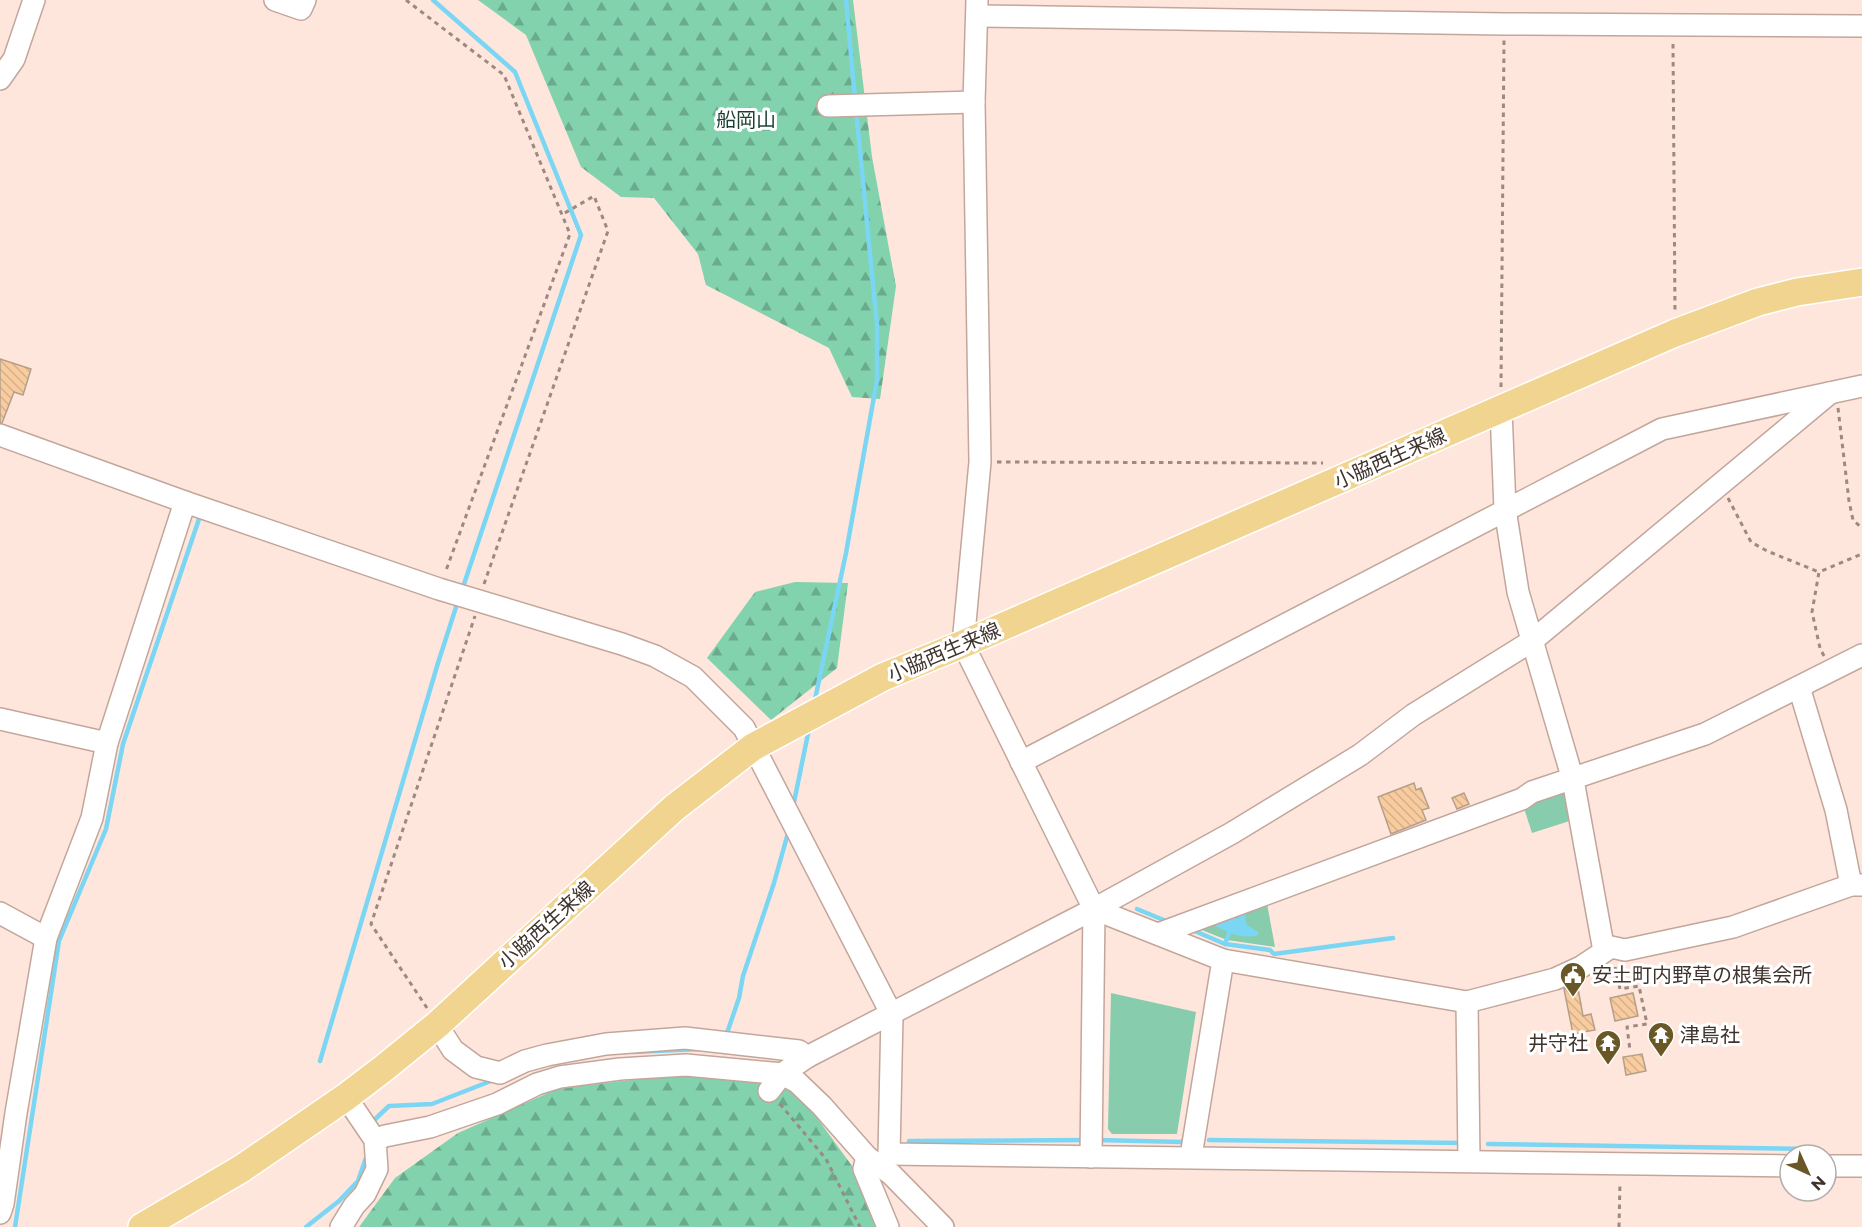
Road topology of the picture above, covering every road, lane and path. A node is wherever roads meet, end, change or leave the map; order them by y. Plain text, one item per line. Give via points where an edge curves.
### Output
1 (34, 0) edge
2 (275, 0) edge
3 (306, 0) edge
4 (406, 0) edge
5 (977, 8) edge
6 (1505, 24) junction
7 (1672, 24) junction
8 (1862, 26) edge
9 (0, 79) edge
10 (974, 102) junction
11 (828, 106) dead end
12 (562, 214) junction
13 (1862, 282) edge
14 (1675, 333) junction
15 (1862, 386) edge
16 (1833, 392) junction
17 (1501, 410) junction
18 (0, 435) edge
19 (980, 462) junction
20 (1333, 463) dead end
21 (1721, 483) junction
22 (185, 502) junction
23 (1505, 509) junction
24 (1862, 528) edge
25 (1862, 554) edge
26 (1819, 572) junction
27 (439, 589) junction
28 (477, 607) junction
29 (1532, 641) junction
30 (963, 644) junction
31 (1862, 655) edge
32 (1830, 670) junction
33 (1799, 687) junction
34 (0, 719) edge
35 (107, 743) junction
36 (753, 747) junction
37 (1021, 762) junction
38 (1573, 780) junction
39 (1857, 885) edge
40 (1095, 909) junction
41 (0, 913) edge
42 (1158, 934) junction
43 (46, 938) junction
44 (1607, 949) junction
45 (1223, 960) junction
46 (1467, 1002) junction
47 (892, 1015) junction
48 (437, 1025) junction
49 (1630, 1050) dead end
50 (807, 1057) junction
51 (782, 1074) junction
52 (769, 1091) joint
53 (346, 1097) junction
54 (8, 1111) edge
55 (375, 1140) junction
56 (889, 1154) junction
57 (1191, 1156) junction
58 (867, 1157) junction
59 (1091, 1157) junction
60 (1469, 1160) junction
61 (1620, 1162) junction
62 (1778, 1166) edge
63 (1838, 1166) edge
64 (1862, 1166) edge
65 (0, 1213) edge
66 (142, 1227) edge
67 (341, 1227) edge
68 (860, 1227) edge
69 (888, 1227) edge
70 (943, 1227) edge
71 (1620, 1227) edge

1 - 9 street via 14,59
2 - 3 street via 302,9
4 - 12 path via 504,75
5 - 6 street
5 - 10 street
6 - 7 street
6 - 17 path
7 - 8 street
7 - 14 path
10 - 11 street
10 - 19 street
12 - 27 path via 570,234
12 - 28 path via 594,196 608,231
13 - 14 main road, 小脇西生来線 via 1758,302
14 - 17 main road, 小脇西生来線
15 - 16 street
16 - 21 street
16 - 23 street via 1662,429
16 - 24 path via 1848,501 1853,520
17 - 23 street
17 - 30 main road, 小脇西生来線
18 - 22 street
19 - 20 path
19 - 30 street
21 - 26 path via 1751,542
21 - 29 street
22 - 27 street
22 - 35 street
23 - 29 street via 1518,592
23 - 37 street
25 - 26 path
26 - 32 path via 1812,612 1820,648
27 - 28 street
28 - 36 street via 655,656 693,677 744,728
28 - 48 path via 371,924
29 - 38 street
29 - 40 street via 1413,715 1360,755 1232,833
30 - 36 main road, 小脇西生来線 via 883,677
30 - 37 street
31 - 32 street
32 - 33 street
33 - 38 street via 1705,734
33 - 39 street
34 - 35 street
35 - 43 street via 92,818
36 - 47 street
36 - 48 main road, 小脇西生来線 via 674,808
37 - 40 street
38 - 42 street via 1532,792
38 - 44 street
39 - 44 street via 1734,927 1625,950
40 - 42 street
40 - 47 street
40 - 59 street
41 - 43 street
42 - 45 street
43 - 54 street
44 - 46 street via 1555,979
44 - 49 path via 1620,989 1639,986 1647,1024 1627,1027
45 - 46 street
45 - 57 street
46 - 60 street
47 - 50 street
47 - 56 street
48 - 50 street via 453,1050 476,1067 500,1073 525,1061 606,1044 685,1038 799,1051
48 - 53 main road, 小脇西生来線
50 - 51 street
51 - 52 street
51 - 55 street via 686,1065 560,1077 430,1128
51 - 58 street via 797,1082 822,1106
52 - 68 path via 826,1159
53 - 55 street
53 - 66 main road, 小脇西生来線
54 - 65 street
55 - 67 street via 376,1169 365,1194
56 - 58 street
56 - 59 street
57 - 59 street
57 - 60 street
58 - 69 street via 864,1169
58 - 70 street via 891,1174
60 - 61 street
61 - 62 street
61 - 71 path
63 - 64 street

